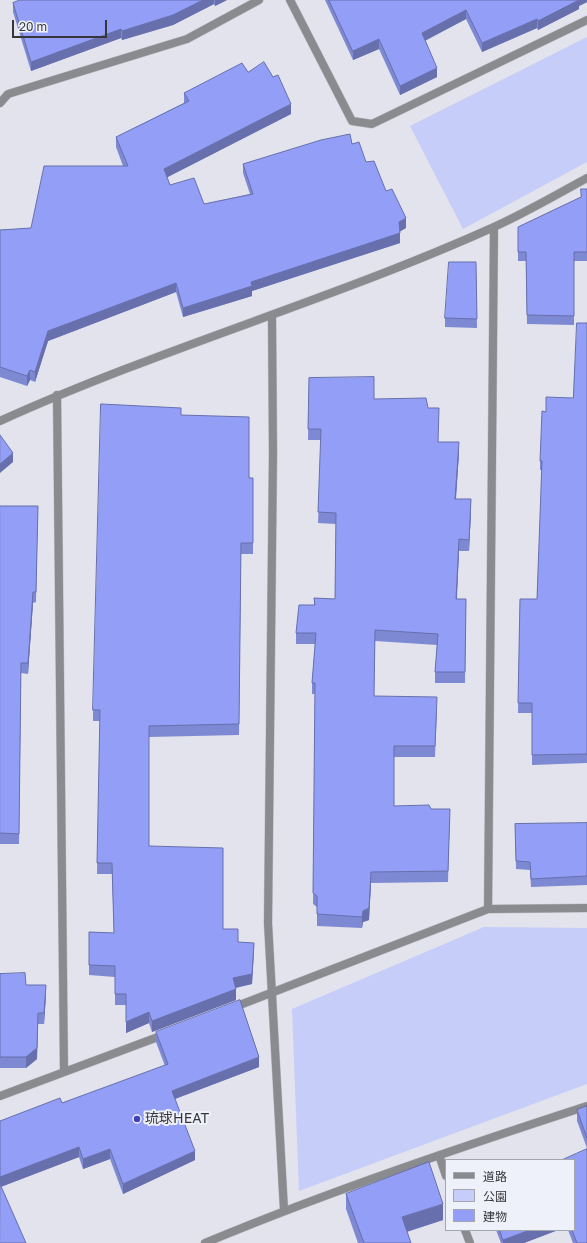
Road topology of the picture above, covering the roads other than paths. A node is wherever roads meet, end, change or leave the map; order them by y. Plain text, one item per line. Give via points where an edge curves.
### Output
1 (259, 0) edge
2 (290, 0) edge
3 (587, 20) edge
4 (0, 104) edge
5 (587, 178) edge
6 (494, 227) junction
7 (272, 316) junction
8 (57, 395) junction
9 (0, 421) edge
10 (587, 908) edge
11 (488, 909) junction
12 (273, 992) junction
13 (222, 1012) edge
14 (172, 1031) edge
15 (64, 1072) junction
16 (0, 1096) edge
17 (587, 1106) edge
18 (439, 1155) junction
19 (445, 1173) edge
20 (284, 1210) junction
21 (465, 1231) edge
22 (205, 1243) edge
23 (470, 1243) edge

1 - 4 street via 187,39 8,94
2 - 3 street via 352,121 372,124
5 - 6 street
6 - 7 street
6 - 11 street
7 - 8 street
7 - 12 street via 268,923
8 - 9 street
8 - 15 street
10 - 11 street
11 - 12 street
12 - 13 street
12 - 20 street
14 - 15 street
15 - 16 street
17 - 18 street
18 - 19 street
18 - 20 street
20 - 22 street
21 - 23 street

